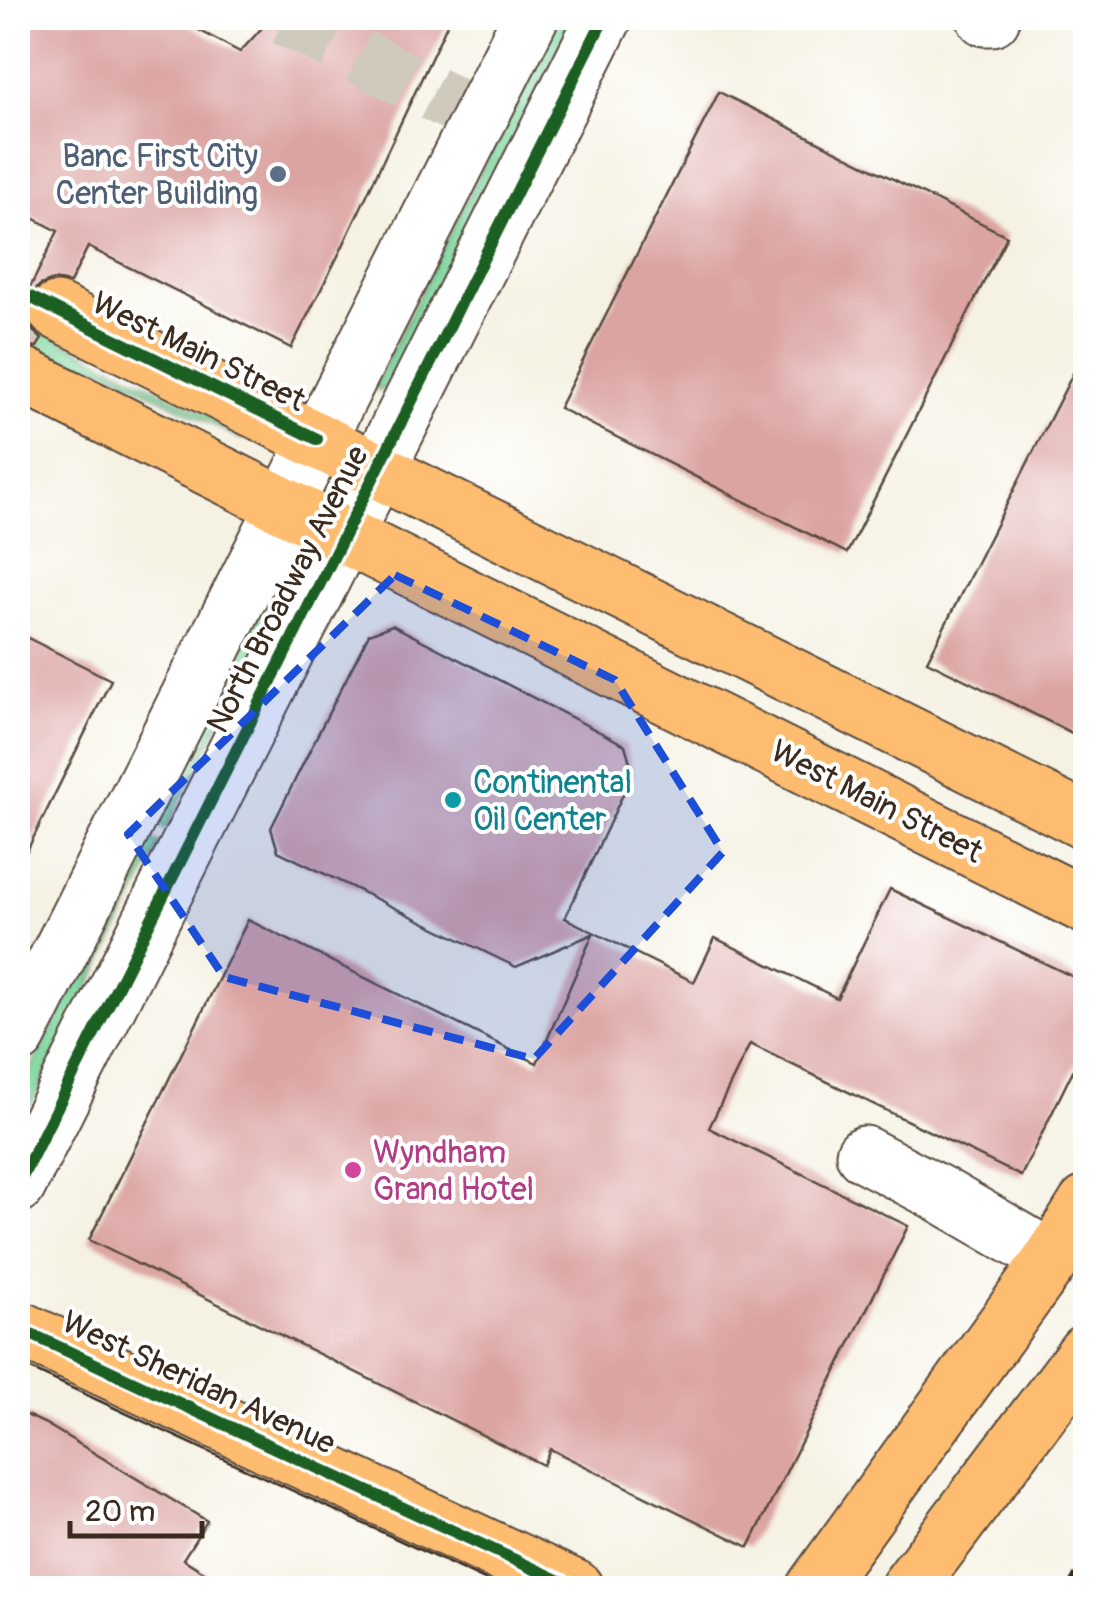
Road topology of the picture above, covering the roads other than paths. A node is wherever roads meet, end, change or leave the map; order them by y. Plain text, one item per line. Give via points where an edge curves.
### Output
1 (530, 18) edge
2 (604, 18) edge
3 (984, 18) edge
4 (992, 18) edge
5 (33, 299) edge
6 (24, 375) dead end
7 (317, 440) junction
8 (378, 468) junction
9 (284, 505) junction
10 (344, 535) junction
11 (790, 676) junction
12 (757, 741) junction
13 (1086, 822) edge
14 (1086, 906) edge
15 (18, 1036) edge
16 (864, 1154) dead end
17 (18, 1185) edge
18 (1086, 1204) edge
19 (1052, 1259) junction
20 (18, 1328) edge
21 (1086, 1352) edge
22 (574, 1588) edge
23 (814, 1588) edge
24 (908, 1588) edge

1 - 7 street, North Broadway Avenue
2 - 8 street, North Broadway Avenue
3 - 4 street
5 - 7 main road, West Main Street
6 - 9 main road, West Main Street
7 - 8 main road, West Main Street
7 - 9 street, North Broadway Avenue
8 - 10 street, North Broadway Avenue
8 - 11 main road, West Main Street
9 - 10 main road, West Main Street
9 - 15 street, North Broadway Avenue
10 - 12 main road, West Main Street
10 - 17 street, North Broadway Avenue
11 - 12 main road
11 - 13 main road, West Main Street
12 - 14 main road, West Main Street
16 - 19 street
18 - 19 main road
19 - 23 main road
20 - 22 main road, West Sheridan Avenue
21 - 24 main road

